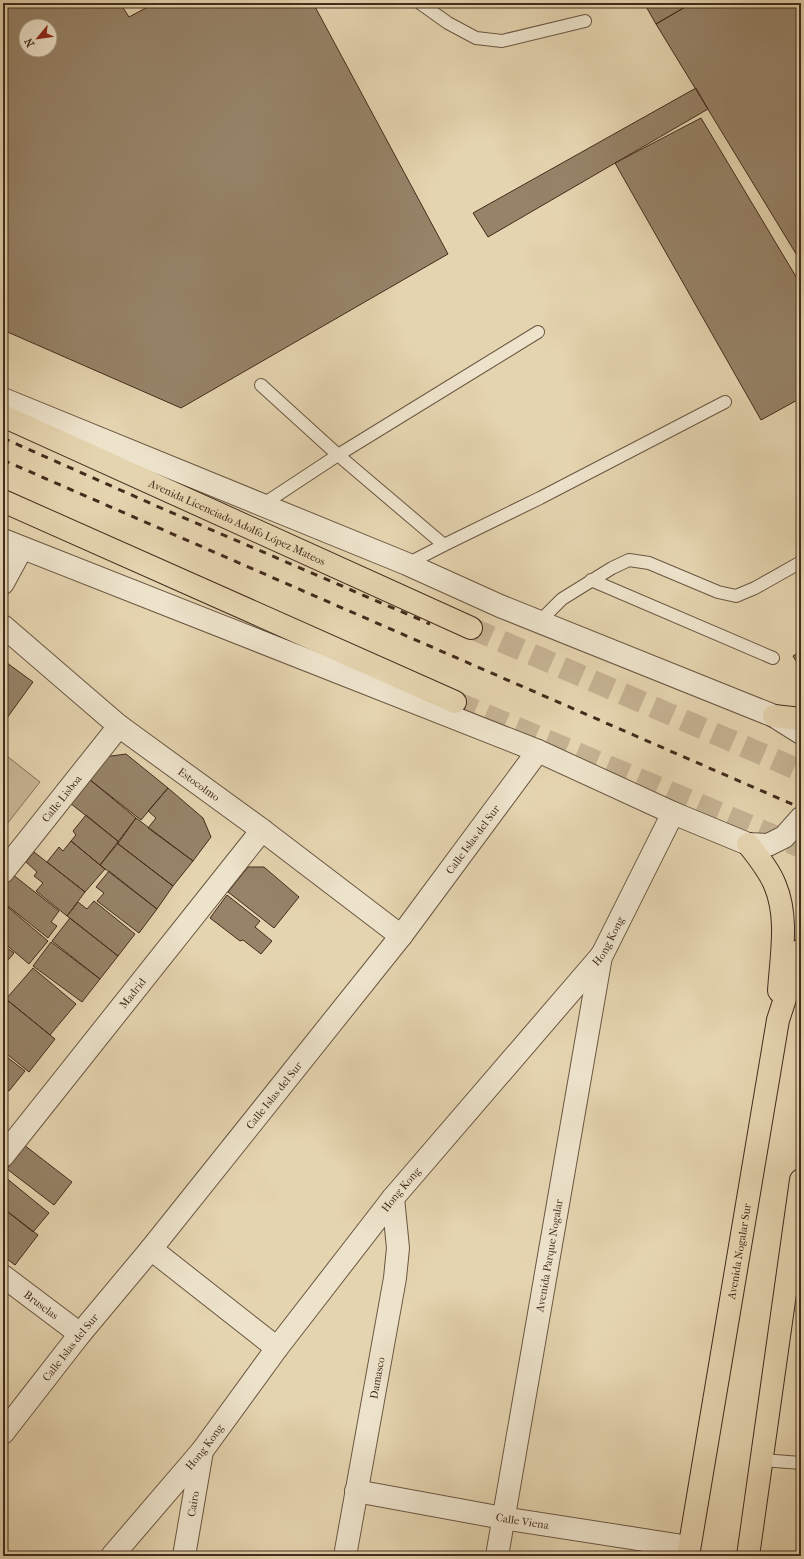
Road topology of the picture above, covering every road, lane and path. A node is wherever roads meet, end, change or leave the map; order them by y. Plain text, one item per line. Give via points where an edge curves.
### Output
1 (420, 3) edge
2 (585, 21) dead end
3 (538, 332) dead end
4 (261, 385) dead end
5 (3, 399) edge
6 (725, 402) dead end
7 (3, 416) edge
8 (338, 455) junction
9 (3, 501) edge
10 (262, 505) junction
11 (13, 544) edge
12 (444, 544) junction
13 (801, 562) edge
14 (407, 564) junction
15 (591, 580) junction
16 (3, 583) edge
17 (539, 622) junction
18 (3, 626) edge
19 (471, 628) tunnel mouth
20 (773, 658) dead end
21 (455, 702) tunnel mouth
22 (774, 716) junction
23 (801, 719) edge
24 (119, 726) junction
25 (801, 733) edge
26 (538, 751) junction
27 (673, 813) junction
28 (801, 818) edge
29 (262, 830) junction
30 (748, 844) junction
31 (3, 872) edge
32 (401, 936) junction
33 (801, 950) edge
34 (602, 955) junction
35 (778, 1020) junction
36 (3, 1156) edge
37 (801, 1180) edge
38 (393, 1198) junction
39 (151, 1249) junction
40 (3, 1276) edge
41 (80, 1334) junction
42 (277, 1348) junction
43 (3, 1433) edge
44 (202, 1451) junction
45 (761, 1460) junction
46 (801, 1463) edge
47 (356, 1491) junction
48 (503, 1518) junction
49 (688, 1552) edge
50 (112, 1556) edge
51 (184, 1556) edge
52 (345, 1556) edge
53 (497, 1556) edge
54 (748, 1556) edge

1 - 2 lane via 448,23 476,38 502,41
3 - 8 lane
4 - 8 lane
5 - 10 street
6 - 12 lane via 540,498
7 - 19 main road, Avenida Licenciado Adolfo López Mateos
8 - 10 lane
8 - 12 lane
9 - 21 main road
10 - 14 street
11 - 16 street
11 - 26 street
12 - 14 lane
13 - 15 lane via 736,596 718,592 649,564 629,560
14 - 17 street
15 - 17 lane via 562,599
15 - 20 lane
17 - 22 street
18 - 24 street, Estocolmo
22 - 23 main road
22 - 25 street
24 - 29 street, Estocolmo
24 - 31 street, Calle Lisboa
26 - 27 street
26 - 32 street, Calle Islas del Sur
27 - 30 street
27 - 34 street, Hong Kong
28 - 30 street via 784,837 768,844
29 - 32 street, Estocolmo
29 - 36 street, Madrid
30 - 35 main road via 767,869 780,898 782,936
32 - 39 street, Calle Islas del Sur
33 - 35 main road, Avenida Nogalar Sur
34 - 38 street, Hong Kong
34 - 48 street, Avenida Parque Nogalar
35 - 49 main road, Avenida Nogalar Sur
37 - 45 main road
38 - 42 street, Hong Kong
38 - 47 street, Damasco via 398,1248 395,1278
39 - 41 street, Calle Islas del Sur
39 - 42 street
40 - 41 street, Bruselas
41 - 43 street, Calle Islas del Sur
42 - 44 street, Hong Kong
44 - 50 street, Hong Kong
44 - 51 street, Cairo
45 - 46 lane
45 - 54 main road
47 - 48 street, Calle Viena
47 - 52 street, Damasco
48 - 49 street, Calle Viena
48 - 53 street, Avenida Parque Nogalar

